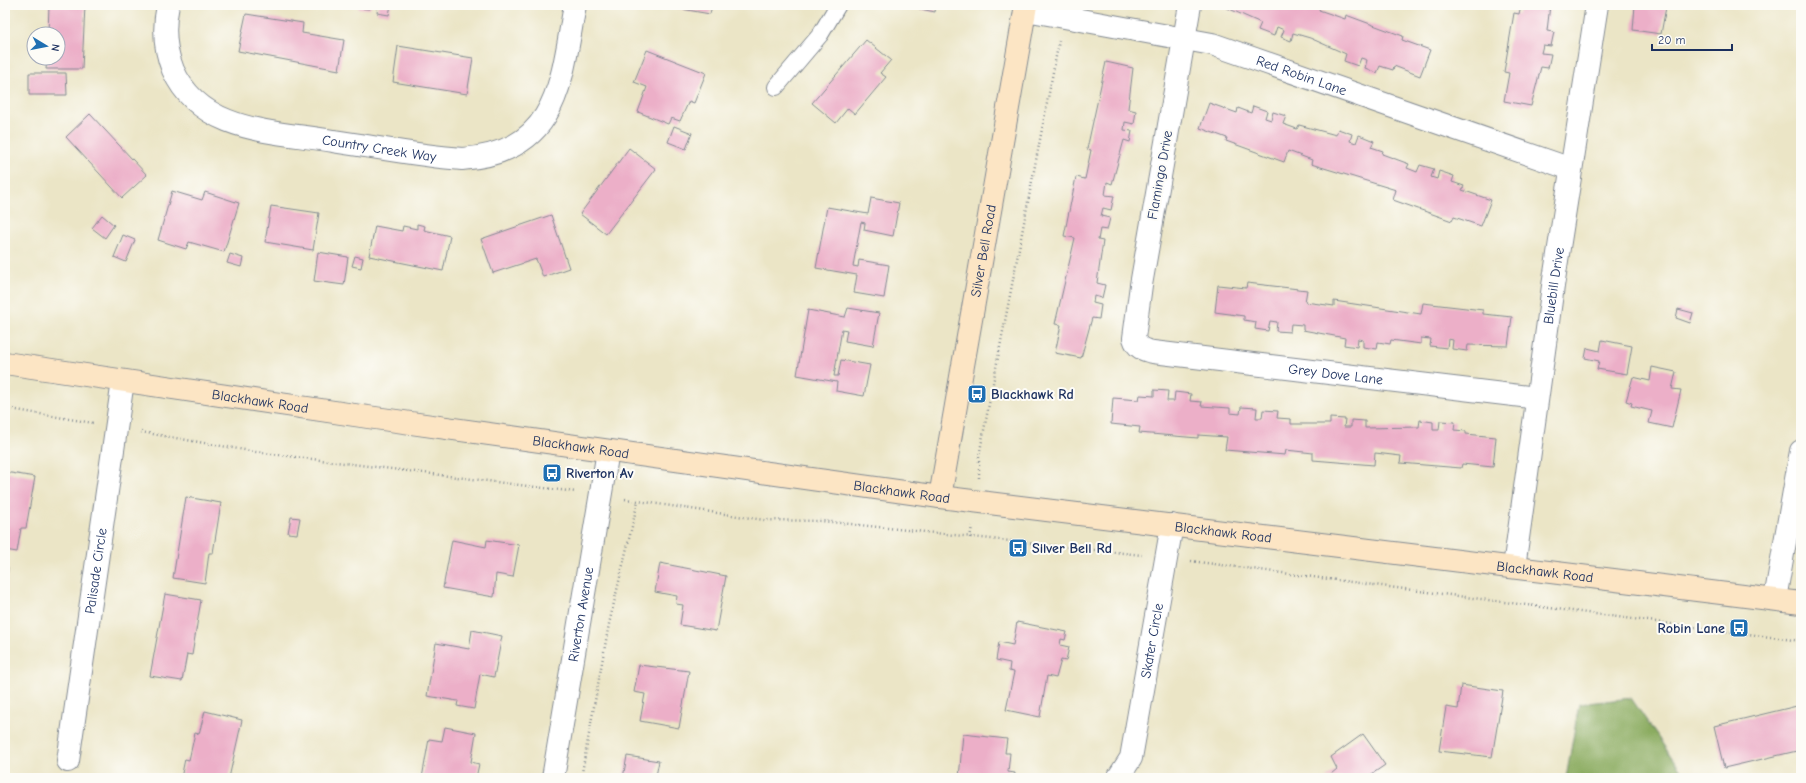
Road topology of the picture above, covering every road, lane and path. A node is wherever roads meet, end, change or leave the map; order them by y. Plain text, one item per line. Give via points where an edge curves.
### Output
1 (168, 5) edge
2 (575, 5) edge
3 (838, 5) edge
4 (1190, 5) edge
5 (1598, 5) edge
6 (1026, 7) edge
7 (1063, 16) junction
8 (1184, 38) junction
9 (776, 86) dead end
10 (1571, 169) junction
11 (1136, 345) joint
12 (5, 363) edge
13 (123, 380) junction
14 (1537, 398) junction
15 (5, 408) edge
16 (116, 427) junction
17 (608, 451) junction
18 (1801, 451) edge
19 (600, 495) junction
20 (940, 497) junction
21 (638, 501) junction
22 (977, 501) junction
23 (1172, 524) junction
24 (970, 538) junction
25 (1167, 558) junction
26 (1514, 566) junction
27 (1775, 599) junction
28 (1801, 602) edge
29 (1801, 641) edge
30 (68, 761) dead end
31 (552, 778) edge
32 (581, 778) edge
33 (1118, 778) edge

1 - 2 street, Country Creek Way via 165,38 167,53 177,79 193,100 213,115 251,128 462,159 488,156 512,148 541,123 558,92
3 - 9 lane via 820,35
4 - 8 street, Flamingo Drive
5 - 10 street, Bluebill Drive
6 - 7 street, Red Robin Lane
6 - 20 street, Silver Bell Road
7 - 8 street, Red Robin Lane
7 - 22 path via 979,456
8 - 10 street, Red Robin Lane via 1244,54
8 - 11 street, Flamingo Drive via 1141,284 1134,338
10 - 14 street, Bluebill Drive
11 - 14 street, Grey Dove Lane via 1153,352
12 - 13 street, Blackhawk Road
13 - 16 street, Palisade Circle
13 - 17 street, Blackhawk Road
14 - 26 street, Bluebill Drive
15 - 16 path
16 - 19 path via 256,452
16 - 30 street, Palisade Circle
17 - 19 street, Riverton Avenue
17 - 20 street, Blackhawk Road
18 - 27 street
19 - 21 path
19 - 31 street, Riverton Avenue
20 - 22 street, Blackhawk Road
21 - 24 path via 764,520 822,521
21 - 32 path via 609,624
22 - 23 street, Blackhawk Road
22 - 24 path
23 - 25 street, Skater Circle
23 - 26 street, Blackhawk Road
24 - 25 path
25 - 29 path
25 - 33 street, Skater Circle via 1131,758
26 - 27 street, Blackhawk Road
27 - 28 street, Blackhawk Road

